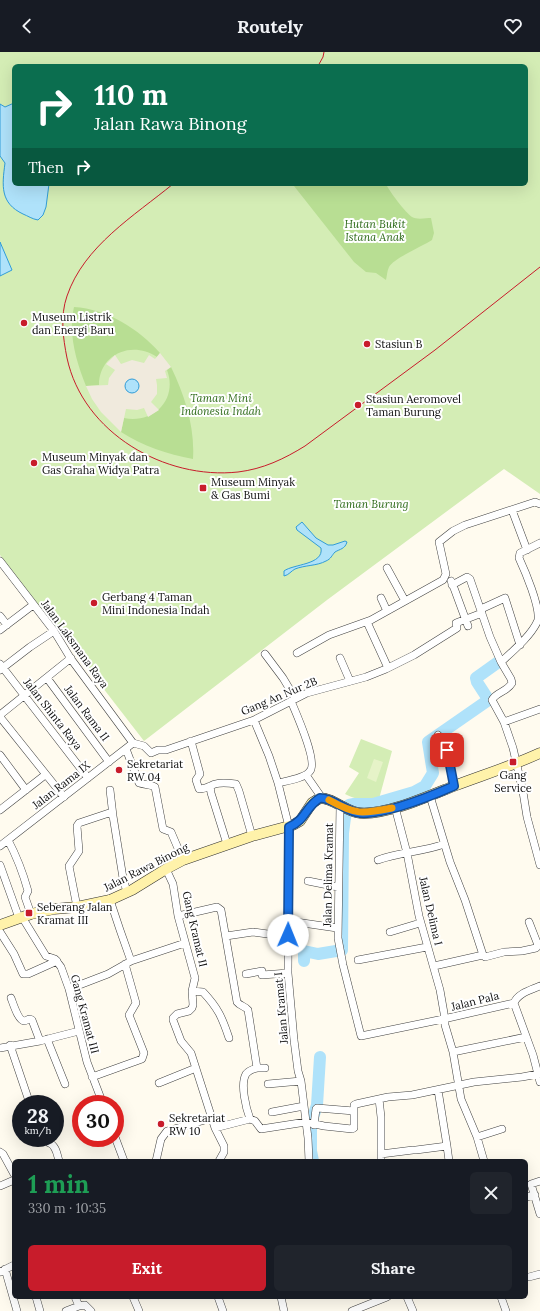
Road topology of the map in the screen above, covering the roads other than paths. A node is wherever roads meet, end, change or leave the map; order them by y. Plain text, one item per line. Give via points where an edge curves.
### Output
1 (540, 504) edge
2 (512, 510) junction
3 (540, 543) edge
4 (527, 550) junction
5 (0, 561) edge
6 (387, 568) dead end
7 (446, 574) junction
8 (452, 585) junction
9 (381, 598) dead end
10 (405, 601) junction
11 (33, 605) junction
12 (387, 611) junction
13 (481, 611) junction
14 (0, 616) edge
15 (367, 622) junction
16 (467, 622) junction
17 (7, 625) junction
18 (0, 630) edge
19 (54, 631) junction
20 (520, 644) junction
21 (297, 653) dead end
22 (265, 654) dead end
23 (71, 658) junction
24 (340, 658) dead end
25 (500, 660) junction
26 (1, 668) edge
27 (388, 668) junction
28 (47, 678) junction
29 (350, 681) junction
30 (24, 696) junction
31 (293, 700) junction
32 (540, 709) edge
33 (0, 716) edge
34 (254, 720) junction
35 (504, 722) junction
36 (438, 736) dead end
37 (191, 741) junction
38 (133, 742) junction
39 (126, 749) junction
40 (540, 753) edge
41 (0, 755) edge
42 (109, 762) junction
43 (516, 764) junction
44 (45, 775) junction
45 (306, 775) junction
46 (88, 778) junction
47 (278, 783) junction
48 (210, 786) junction
49 (454, 786) junction
50 (26, 790) junction
51 (110, 790) dead end
52 (430, 796) junction
53 (64, 798) junction
54 (322, 798) junction
55 (1, 807) edge
56 (396, 807) junction
57 (345, 808) junction
58 (113, 816) junction
59 (289, 827) junction
60 (252, 836) junction
61 (8, 840) junction
62 (227, 844) junction
63 (444, 844) junction
64 (0, 846) edge
65 (407, 853) junction
66 (183, 860) junction
67 (378, 860) dead end
68 (540, 864) edge
69 (1, 868) edge
70 (166, 868) junction
71 (308, 881) dead end
72 (338, 887) junction
73 (127, 892) junction
74 (110, 900) junction
75 (77, 907) junction
76 (178, 916) junction
77 (24, 917) junction
78 (289, 921) junction
79 (529, 922) dead end
80 (420, 923) junction
81 (0, 925) edge
82 (337, 928) junction
83 (0, 932) edge
84 (390, 932) dead end
85 (288, 935) junction
86 (226, 936) junction
87 (185, 943) junction
88 (539, 945) edge
89 (427, 947) junction
90 (483, 955) junction
91 (358, 960) dead end
92 (57, 962) junction
93 (128, 963) junction
94 (434, 966) junction
95 (288, 973) junction
96 (246, 974) dead end
97 (540, 986) edge
98 (69, 989) junction
99 (192, 991) junction
100 (11, 998) dead end
101 (514, 1003) junction
102 (444, 1019) junction
103 (79, 1031) junction
104 (360, 1034) joint
105 (229, 1038) dead end
106 (526, 1038) junction
107 (43, 1040) junction
108 (10, 1045) junction
109 (0, 1048) edge
110 (453, 1052) junction
111 (196, 1068) junction
112 (256, 1068) junction
113 (265, 1068) dead end
114 (538, 1074) junction
115 (92, 1077) junction
116 (301, 1081) junction
117 (540, 1082) edge
118 (159, 1083) dead end
119 (65, 1084) dead end
120 (268, 1084) dead end
121 (458, 1086) junction
122 (438, 1090) junction
123 (27, 1095) edge
124 (99, 1095) edge
125 (379, 1099) junction
126 (304, 1106) junction
127 (354, 1111) junction
128 (272, 1112) dead end
129 (212, 1118) junction
130 (250, 1119) junction
131 (310, 1123) junction
132 (214, 1128) junction
133 (502, 1129) dead end
134 (477, 1137) junction
135 (447, 1146) junction
136 (54, 1147) edge
137 (119, 1147) edge
138 (0, 1152) edge
139 (381, 1158) edge
140 (59, 1159) edge
141 (123, 1159) edge
142 (156, 1159) edge
143 (221, 1159) edge
144 (309, 1159) edge
145 (449, 1159) edge
146 (483, 1159) edge
147 (12, 1171) edge
148 (12, 1181) edge
149 (540, 1181) edge
150 (0, 1186) edge
151 (534, 1195) junction
152 (528, 1196) edge
153 (540, 1214) edge
154 (12, 1266) edge
155 (3, 1271) edge
156 (540, 1274) edge
157 (528, 1277) dead end
158 (12, 1297) edge
159 (13, 1299) edge
160 (37, 1299) edge
161 (76, 1299) edge
162 (134, 1299) edge
163 (219, 1299) edge
164 (281, 1299) edge
165 (382, 1299) edge
166 (408, 1299) edge
167 (502, 1299) edge
168 (79, 1306) junction
169 (17, 1311) edge
170 (40, 1311) edge
171 (66, 1311) edge
172 (91, 1311) edge
173 (139, 1311) edge
174 (223, 1311) edge
175 (284, 1311) edge
176 (352, 1311) edge
177 (413, 1311) edge
178 (506, 1311) edge

1 - 2 street via 535,502
2 - 4 street
2 - 7 street via 465,525 441,539 439,544
3 - 4 street
4 - 20 street via 520,553 519,558 532,587 538,617
5 - 11 street, Jalan Laksmana Raya
6 - 10 street
7 - 8 street
7 - 10 street via 437,584
8 - 13 street via 467,577 470,579
8 - 16 street
9 - 12 street
10 - 12 street
11 - 17 street
11 - 19 street, Jalan Laksmana Raya
12 - 15 street
13 - 16 street
13 - 20 street via 505,598
13 - 25 street
14 - 17 street
15 - 21 street via 329,635
15 - 27 street
16 - 27 street, Gang An Nur 2B via 456,623 457,628
17 - 18 street
19 - 23 street, Jalan Laksmana Raya
19 - 26 street
20 - 25 street
22 - 31 street via 289,686
23 - 28 street
23 - 38 street, Jalan Laksmana Raya
24 - 29 street
25 - 35 street via 512,684 492,700
26 - 30 street, Jalan Shinta Raya
27 - 29 street, Gang An Nur 2B
28 - 30 street
28 - 42 street, Jalan Rama II
29 - 31 street, Gang An Nur 2B
30 - 33 street
30 - 46 street, Jalan Shinta Raya
31 - 34 street, Gang An Nur 2B
31 - 45 street via 312,760 313,766
32 - 35 street
33 - 44 street
34 - 37 street, Gang An Nur 2B
34 - 47 street, Jalan Kramat I
35 - 43 street
36 - 49 street via 449,756
37 - 38 street, Gang An Nur 2B via 151,753 144,746
37 - 48 street via 200,774 196,780 199,789
38 - 39 street, Jalan Rama IX
39 - 42 street, Jalan Rama IX
39 - 66 street via 139,783 156,787 163,829 171,832
40 - 43 main road
41 - 50 street
42 - 46 street, Jalan Rama IX
43 - 49 main road
43 - 68 street
44 - 50 street
44 - 53 street
45 - 47 street
45 - 54 street
46 - 53 street, Jalan Rama IX
47 - 59 street, Jalan Kramat I
48 - 60 street via 217,783 236,784
48 - 62 street
49 - 52 main road
50 - 55 street
51 - 58 street
52 - 56 main road
52 - 63 street
53 - 61 street, Jalan Rama IX
54 - 57 main road
54 - 59 main road, Jalan Rawa Binong via 312,803 300,821
56 - 57 main road via 364,813
56 - 65 street, Jalan Delima I
57 - 72 street, Jalan Delima Kramat
58 - 73 street
58 - 75 street via 109,813 77,824 79,851 69,866
59 - 60 main road, Jalan Rawa Binong
59 - 78 street, Jalan Kramat I
60 - 62 main road, Jalan Rawa Binong
61 - 64 street, Jalan Rama IX
61 - 77 street via 28,891 25,897
62 - 66 main road, Jalan Rawa Binong
63 - 65 street
63 - 90 street
65 - 67 street
65 - 80 street, Jalan Delima I
66 - 70 main road, Jalan Rawa Binong
69 - 77 street
70 - 73 main road, Jalan Rawa Binong
70 - 76 street, Gang Kramat II via 173,884
71 - 72 street
72 - 82 street, Jalan Delima Kramat
73 - 74 main road, Jalan Rawa Binong
74 - 75 main road, Jalan Rawa Binong
74 - 93 street
75 - 77 main road, Jalan Rawa Binong
76 - 86 street via 217,907 221,910
76 - 87 street, Gang Kramat II
77 - 81 main road, Jalan Rawa Binong
77 - 92 street, Gang Kramat III via 46,956
78 - 82 street
78 - 85 street, Jalan Kramat I
79 - 88 street
80 - 84 street
80 - 89 street, Jalan Delima I
82 - 104 street, Jalan Delima Kramat
83 - 92 street via 23,974
85 - 86 street via 253,932
85 - 95 street, Jalan Kramat I
86 - 112 street via 237,1002 246,1007 249,1015
87 - 93 street
87 - 99 street, Gang Kramat II via 195,978
88 - 90 street via 522,951 486,957
89 - 91 street
89 - 94 street, Jalan Delima I
90 - 94 street
92 - 98 street, Gang Kramat III
93 - 98 street via 108,974
93 - 115 street via 136,1003 129,1015 144,1053 143,1057
94 - 102 street, Jalan Delima I
95 - 96 street via 262,976 262,971
95 - 116 street, Jalan Kramat I via 294,1040
97 - 101 street via 516,998
98 - 103 street, Gang Kramat III
99 - 105 street via 203,992 215,1006
99 - 111 street, Gang Kramat II via 192,1008 177,1014 173,1020 181,1042 190,1050
100 - 107 street via 17,1014 22,1020 32,1020
101 - 102 street, Jalan Pala
101 - 106 street, Jalan Pala
102 - 104 street, Jalan Pala via 363,1036
102 - 110 street, Jalan Delima I
103 - 107 street
103 - 115 street, Gang Kramat III
106 - 110 street
106 - 114 street, Jalan Pala
107 - 108 street
107 - 119 street
108 - 109 street
108 - 123 street
110 - 121 street, Jalan Delima I
111 - 118 street
111 - 129 street, Gang Kramat II
112 - 113 street
112 - 130 street via 248,1072 244,1079 244,1094
114 - 117 street, Jalan Pala
114 - 121 street
115 - 124 street, Gang Kramat III
116 - 120 street
116 - 126 street, Jalan Kramat I
121 - 122 street
121 - 134 street, Jalan Delima I via 464,1110
122 - 125 street
122 - 135 street
125 - 127 street via 356,1104
125 - 139 street
126 - 128 street
126 - 131 street, Jalan Kramat I
127 - 131 street via 317,1108
127 - 131 street via 352,1129
129 - 132 street, Gang Kramat II
129 - 142 street via 167,1131 161,1139
130 - 131 street via 261,1129
130 - 132 street
131 - 144 street, Jalan Kramat I
132 - 143 street, Gang Kramat II via 225,1148
133 - 134 street
134 - 146 street, Jalan Delima I
135 - 139 street
135 - 145 street
136 - 140 street
137 - 141 street
138 - 147 street
148 - 150 street
149 - 151 street via 531,1184
151 - 152 street
151 - 153 street
154 - 155 street
155 - 158 street
156 - 157 street
159 - 169 street
160 - 170 street
161 - 168 street
162 - 173 street
163 - 174 street
164 - 175 street
165 - 176 street
166 - 177 street
167 - 178 street
168 - 171 street
168 - 172 street via 86,1305

